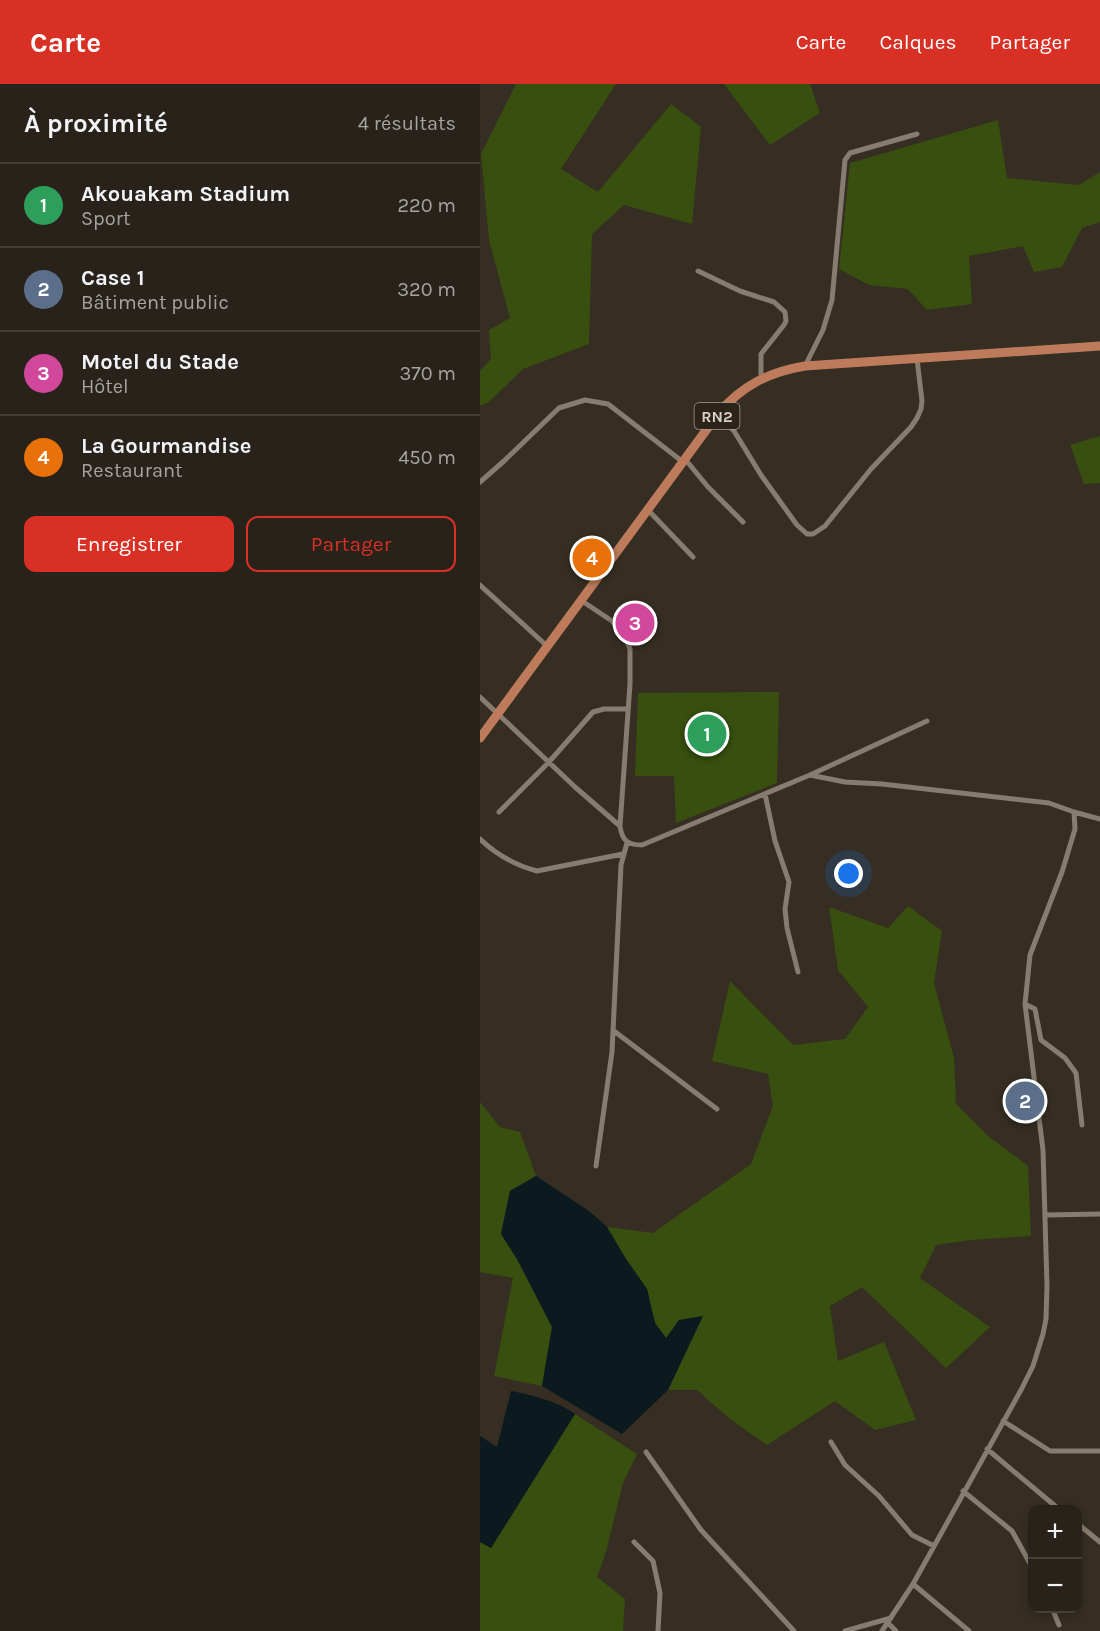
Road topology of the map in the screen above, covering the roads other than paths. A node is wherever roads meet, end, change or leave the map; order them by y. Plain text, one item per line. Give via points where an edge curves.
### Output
1 (917, 135) dead end
2 (698, 271) dead end
3 (1100, 346) edge
4 (917, 359) junction
5 (805, 366) junction
6 (761, 378) junction
7 (717, 414) junction
8 (684, 461) junction
9 (480, 482) edge
10 (648, 510) junction
11 (743, 522) dead end
12 (693, 557) dead end
13 (480, 585) edge
14 (582, 601) junction
15 (547, 646) junction
16 (480, 697) edge
17 (628, 709) junction
18 (498, 714) junction
19 (927, 721) dead end
20 (480, 738) edge
21 (549, 762) junction
22 (810, 775) junction
23 (765, 794) junction
24 (499, 812) dead end
25 (1074, 812) junction
26 (1100, 819) edge
27 (620, 826) junction
28 (480, 838) edge
29 (627, 843) junction
30 (623, 854) junction
31 (798, 972) dead end
32 (1025, 1004) junction
33 (614, 1031) junction
34 (717, 1109) dead end
35 (1082, 1125) dead end
36 (596, 1166) dead end
37 (1100, 1214) edge
38 (1046, 1215) junction
39 (1003, 1421) junction
40 (831, 1443) dead end
41 (987, 1449) junction
42 (1100, 1451) edge
43 (646, 1452) dead end
44 (963, 1491) junction
45 (1055, 1505) edge
46 (1082, 1528) edge
47 (634, 1542) dead end
48 (1100, 1542) edge
49 (934, 1546) junction
50 (1028, 1560) edge
51 (913, 1584) junction
52 (1054, 1613) edge
53 (889, 1621) junction
54 (1059, 1625) dead end
55 (658, 1631) edge
56 (794, 1631) edge
57 (845, 1631) edge
58 (882, 1631) edge
59 (896, 1631) edge
60 (969, 1631) edge

1 - 5 street via 848,155 832,300 823,330
2 - 6 street via 774,302 785,312 784,325 761,354
3 - 4 highway, RN2
4 - 5 highway, RN2
4 - 7 street via 922,400 917,418 825,526 813,534 797,525 734,431
5 - 6 highway, RN2
6 - 7 highway, RN2
7 - 8 highway, RN2
8 - 9 street via 608,404 585,400 559,408
8 - 10 highway, RN2
8 - 11 street
10 - 12 street
10 - 14 highway, RN2
13 - 15 street
14 - 15 highway, RN2
14 - 17 street via 612,621 630,649
15 - 18 highway, RN2
16 - 18 street
17 - 21 street via 592,712
17 - 27 street
18 - 20 highway, RN2
18 - 21 street
19 - 22 street
21 - 24 street
21 - 27 street
22 - 23 street
22 - 25 street via 1049,803
23 - 29 street via 642,845
23 - 31 street via 789,882 785,909
25 - 26 street
25 - 32 street via 1074,829 1062,872 1030,955
27 - 29 street
28 - 30 street via 499,855 537,871
29 - 30 street
30 - 33 street
32 - 35 street via 1035,1009 1041,1040 1065,1058 1076,1073
32 - 38 street via 1043,1150
33 - 34 street
33 - 36 street
37 - 38 street
38 - 39 street via 1045,1327 1033,1366
39 - 41 street
39 - 42 street via 1050,1451
40 - 49 street via 845,1465 879,1496 912,1535
41 - 44 street
41 - 45 street
43 - 56 street via 701,1530
44 - 49 street
44 - 50 street via 1011,1531
46 - 48 street
47 - 55 street via 652,1561 660,1593
49 - 51 street
51 - 53 street
51 - 60 street
52 - 54 street
53 - 57 street
53 - 58 street
53 - 59 street

